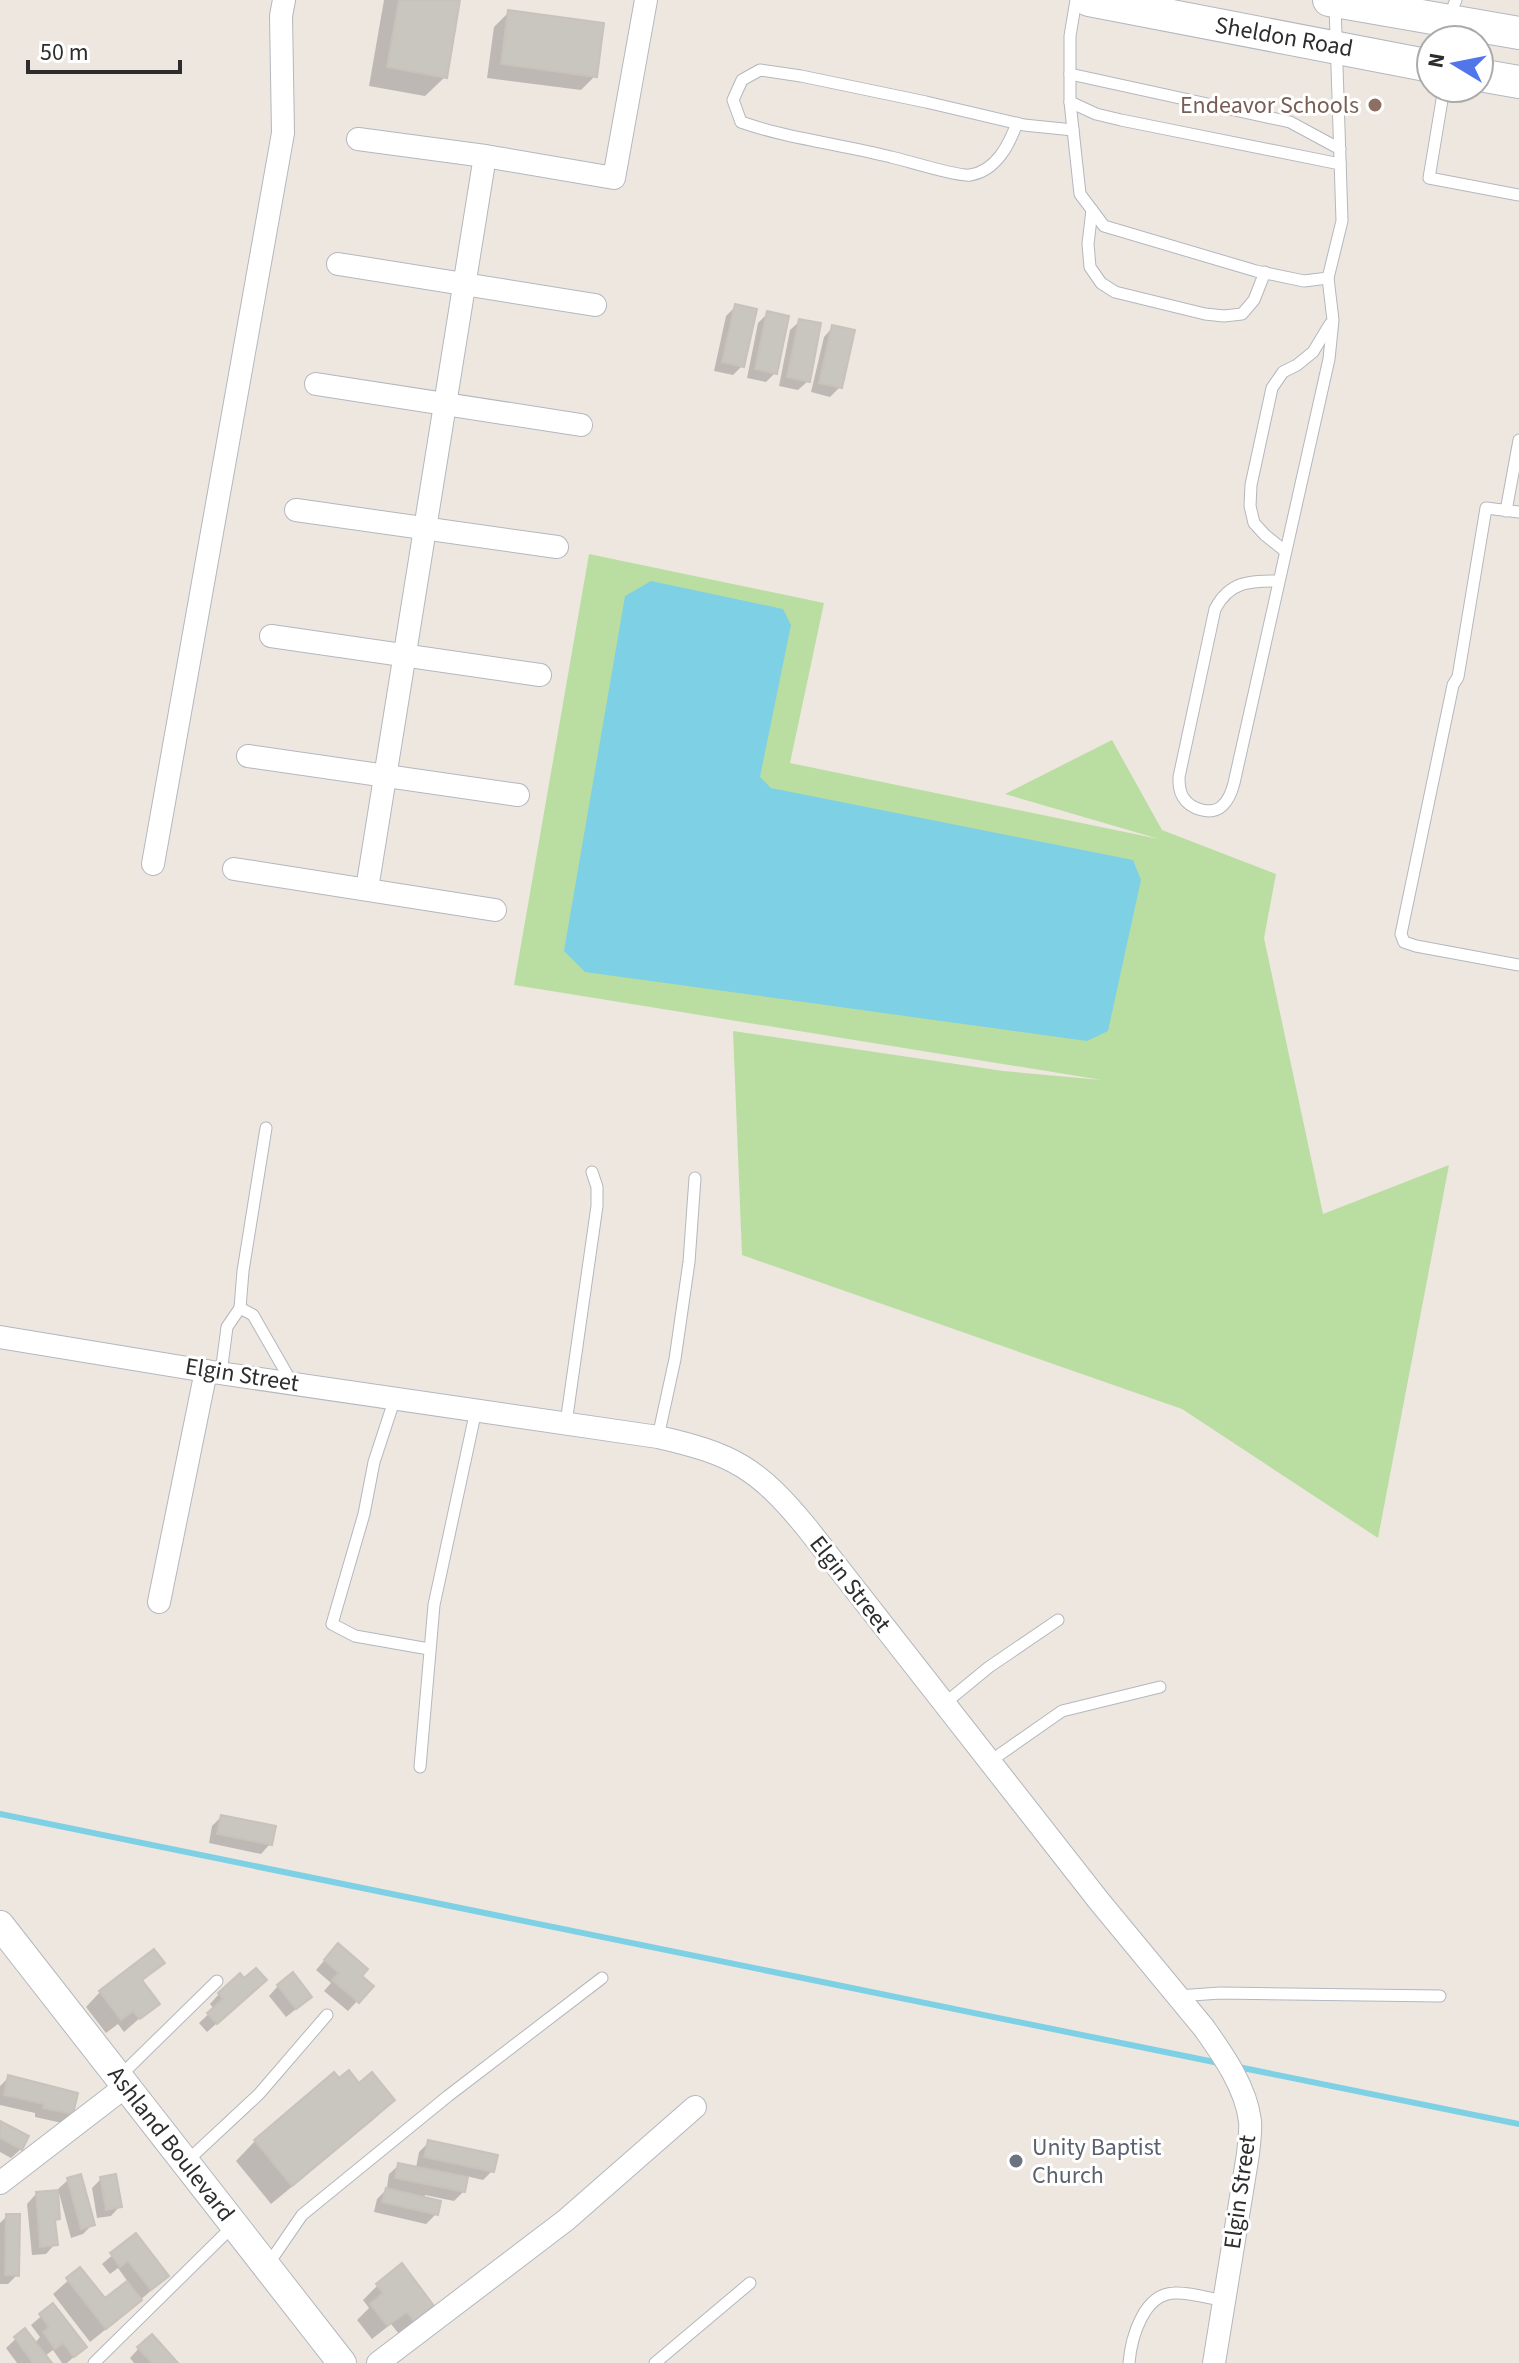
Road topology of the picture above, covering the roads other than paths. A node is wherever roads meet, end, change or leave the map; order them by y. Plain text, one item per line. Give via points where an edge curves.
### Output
1 (284, 0) edge
2 (646, 0) edge
3 (1076, 0) edge
4 (1089, 0) edge
5 (1333, 0) edge
6 (1450, 20) edge
7 (1519, 33) edge
8 (1336, 46) junction
9 (1415, 63) edge
10 (1070, 74) junction
11 (1495, 78) edge
12 (1519, 82) edge
13 (1070, 102) junction
14 (1441, 104) edge
15 (1017, 123) junction
16 (1073, 130) junction
17 (358, 139) dead end
18 (1340, 149) junction
19 (485, 156) junction
20 (1340, 164) junction
21 (1519, 195) edge
22 (1092, 210) junction
23 (338, 264) dead end
24 (1265, 272) junction
25 (1328, 278) junction
26 (464, 284) junction
27 (595, 305) dead end
28 (1333, 320) junction
29 (316, 384) dead end
30 (445, 404) junction
31 (581, 425) dead end
32 (1519, 440) edge
33 (296, 510) dead end
34 (1513, 511) edge
35 (425, 527) junction
36 (557, 547) dead end
37 (1285, 551) junction
38 (1279, 581) junction
39 (271, 636) dead end
40 (405, 655) junction
41 (540, 675) dead end
42 (248, 756) dead end
43 (385, 775) junction
44 (518, 795) dead end
45 (153, 864) dead end
46 (234, 869) dead end
47 (367, 889) junction
48 (495, 910) dead end
49 (1519, 965) edge
50 (266, 1128) dead end
51 (592, 1172) dead end
52 (695, 1178) dead end
53 (240, 1308) junction
54 (0, 1337) edge
55 (214, 1372) junction
56 (293, 1383) junction
57 (395, 1398) junction
58 (476, 1410) junction
59 (566, 1423) junction
60 (658, 1437) junction
61 (159, 1602) dead end
62 (1058, 1620) dead end
63 (429, 1649) junction
64 (1160, 1687) dead end
65 (944, 1704) junction
66 (989, 1762) junction
67 (420, 1767) dead end
68 (3, 1936) edge
69 (602, 1978) dead end
70 (217, 1981) dead end
71 (1177, 1996) junction
72 (1440, 1996) dead end
73 (327, 2015) dead end
74 (122, 2082) junction
75 (695, 2107) dead end
76 (185, 2162) junction
77 (0, 2183) edge
78 (234, 2225) junction
79 (267, 2267) junction
80 (750, 2283) dead end
81 (1224, 2301) junction
82 (94, 2363) edge
83 (342, 2363) edge
84 (378, 2363) edge
85 (655, 2363) edge
86 (1129, 2363) edge
87 (1214, 2363) edge

1 - 45 street via 283,133
2 - 19 street via 614,178
3 - 10 lane
4 - 8 main road, Sheldon Road
5 - 6 main road, Sheldon Road
5 - 8 lane
6 - 7 main road, Sheldon Road
8 - 9 main road, Sheldon Road
8 - 18 lane
10 - 13 lane
10 - 18 lane via 1290,122
11 - 12 main road
13 - 16 lane
13 - 20 lane via 1121,120
14 - 21 lane via 1429,178
15 - 15 lane via 760,70 742,80 733,100 741,122 768,132 968,176 993,165
15 - 16 lane
16 - 22 lane via 1080,194
17 - 19 street
18 - 20 lane
19 - 26 street
20 - 25 lane via 1342,221
22 - 24 lane via 1104,226
22 - 24 lane via 1090,267 1115,292 1205,314 1242,314
23 - 26 street
24 - 25 lane via 1304,281
25 - 28 lane
26 - 27 street
26 - 30 street
28 - 37 lane via 1329,359
28 - 37 lane via 1313,352 1283,372 1272,388 1251,485 1254,523
29 - 30 street
30 - 31 street
30 - 35 street
32 - 34 lane
33 - 35 street
34 - 49 lane via 1486,508 1458,677 1401,934 1404,942
35 - 36 street
35 - 40 street
37 - 38 lane
38 - 38 lane via 1234,783 1224,805 1203,810 1183,799 1179,777 1215,609 1235,586
39 - 40 street
40 - 41 street
40 - 43 street
42 - 43 street
43 - 44 street
43 - 47 street
46 - 47 street
47 - 48 street
50 - 53 lane
51 - 59 lane via 597,1206
52 - 60 lane via 689,1262
53 - 55 lane via 227,1327
53 - 56 lane via 253,1315
54 - 55 street, Elgin Street
55 - 56 street, Elgin Street
55 - 61 street
56 - 57 street, Elgin Street
57 - 58 street, Elgin Street
57 - 63 lane via 332,1624 355,1636
58 - 59 street, Elgin Street
58 - 63 lane
59 - 60 street, Elgin Street
60 - 65 street, Elgin Street via 703,1447 761,1478 785,1501
62 - 65 lane
63 - 67 lane
64 - 66 lane via 1062,1711
65 - 66 street, Elgin Street
66 - 71 street, Elgin Street
68 - 74 street, Ashland Boulevard
69 - 79 lane via 302,2215
70 - 74 lane
71 - 72 lane
71 - 81 street, Elgin Street via 1220,2050 1242,2090 1250,2121
73 - 76 lane via 259,2094
74 - 76 street, Ashland Boulevard
74 - 77 street
75 - 84 street via 566,2220
76 - 78 street, Ashland Boulevard
78 - 79 street, Ashland Boulevard
78 - 82 lane
79 - 83 street, Ashland Boulevard
80 - 85 lane
81 - 86 lane via 1175,2292 1158,2298 1139,2325
81 - 87 street, Elgin Street

